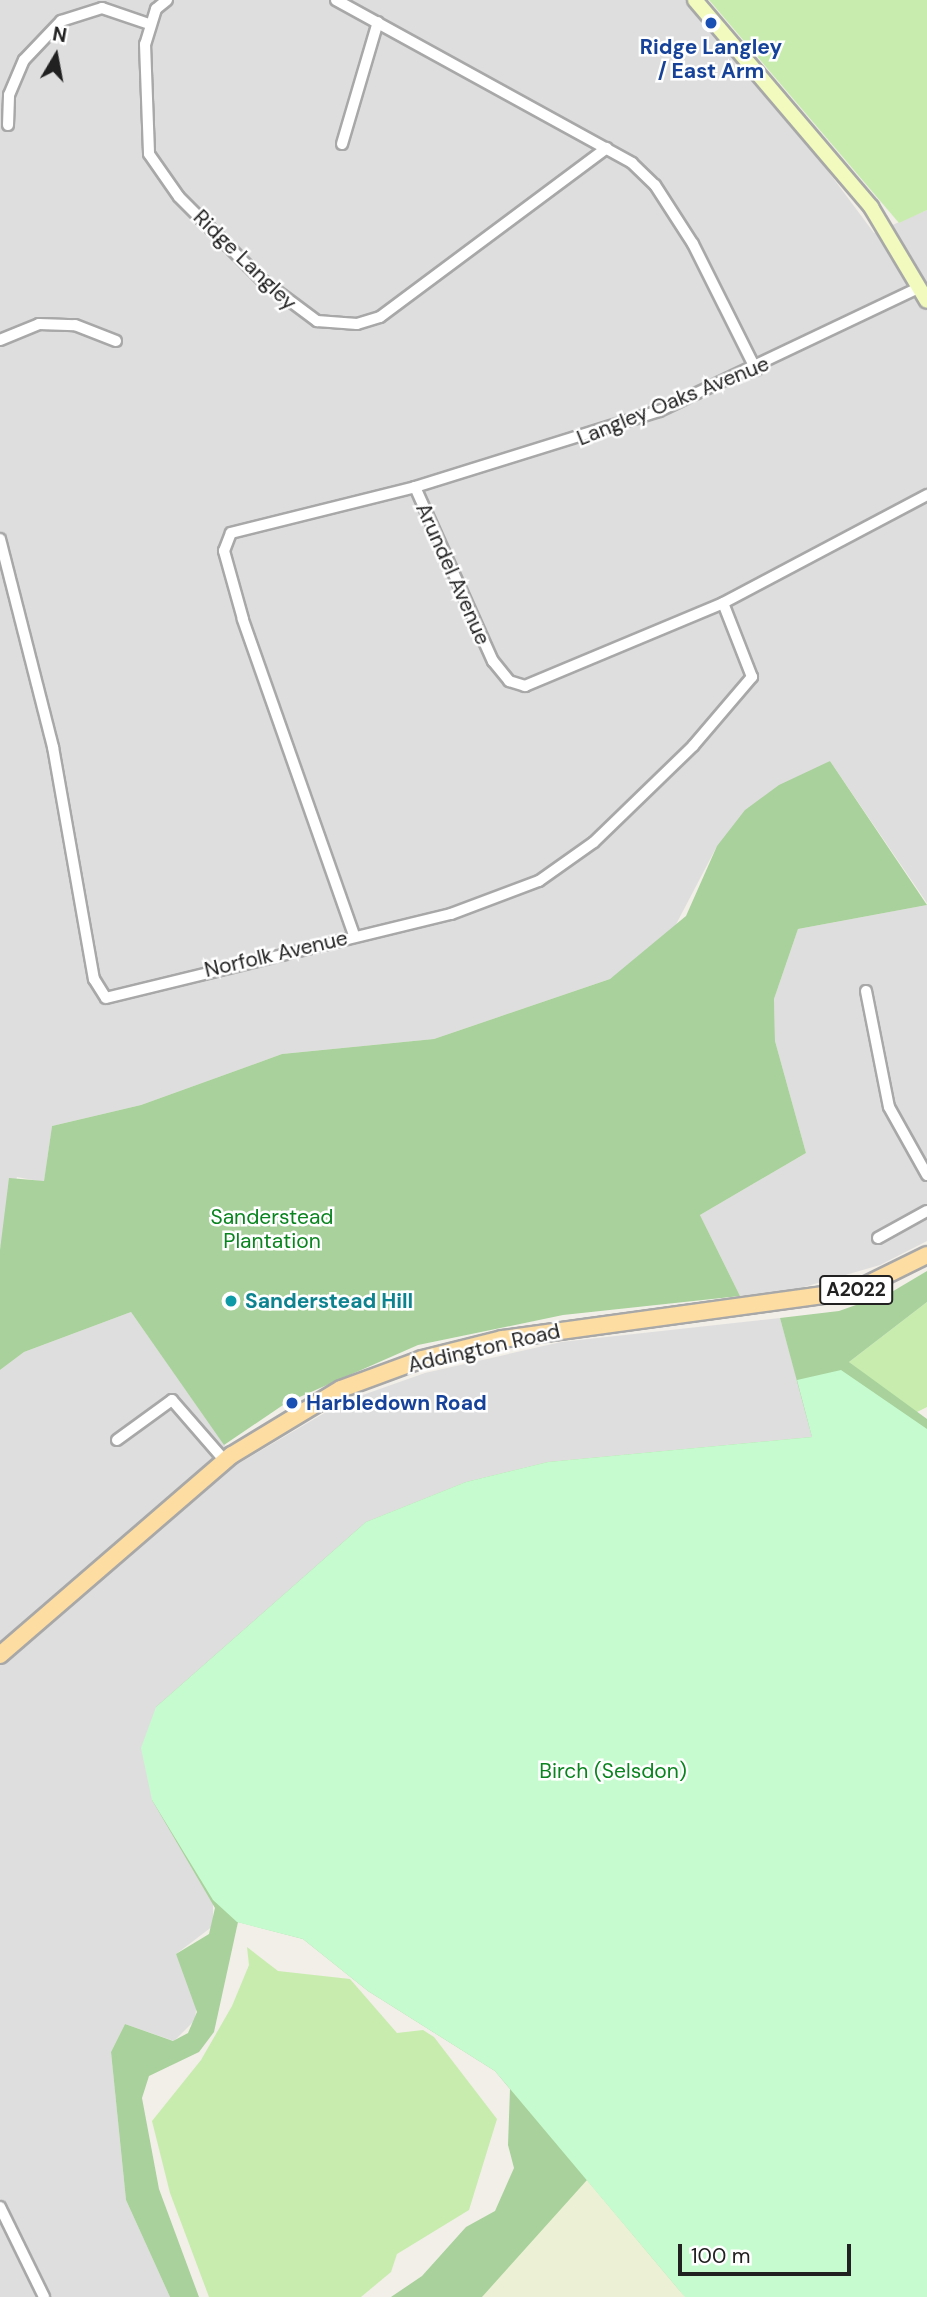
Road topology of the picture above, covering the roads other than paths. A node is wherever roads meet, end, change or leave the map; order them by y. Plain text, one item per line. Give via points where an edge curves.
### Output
1 (167, 0) edge
2 (336, 0) edge
3 (695, 0) edge
4 (378, 22) junction
5 (149, 24) junction
6 (8, 125) dead end
7 (342, 144) dead end
8 (607, 148) junction
9 (920, 287) junction
10 (927, 301) edge
11 (0, 340) edge
12 (116, 341) dead end
13 (756, 370) junction
14 (415, 487) junction
15 (927, 495) edge
16 (0, 539) edge
17 (723, 603) junction
18 (354, 935) junction
19 (866, 992) dead end
20 (927, 1175) edge
21 (927, 1211) edge
22 (878, 1238) dead end
23 (927, 1255) edge
24 (117, 1440) dead end
25 (225, 1461) junction
26 (0, 1655) edge
27 (0, 2207) edge
28 (44, 2297) edge

1 - 5 street
2 - 4 street
3 - 9 main road via 871,206
4 - 7 street
4 - 8 street
5 - 6 street via 102,8 61,21 24,60 9,95
5 - 8 street, Ridge Langley via 144,128 159,173 261,280 317,321 357,324 380,317
8 - 13 street via 655,184 693,244
9 - 10 main road
9 - 13 street, Langley Oaks Avenue
11 - 12 street via 39,324 75,325
13 - 14 street, Langley Oaks Avenue via 572,442
14 - 17 street, Arundel Avenue via 487,651 518,685
14 - 18 street, Arundel Avenue via 240,529 225,540 286,753
15 - 17 street, Arundel Avenue
16 - 18 street, Norfolk Avenue via 53,747 97,992 116,998
17 - 18 street, Norfolk Avenue via 752,677 694,746 594,842 503,899
19 - 20 street via 889,1107
21 - 22 street
23 - 25 main road, Addington Road / A2022 via 865,1287 822,1298 568,1329 422,1359 296,1411
24 - 25 street via 172,1400
25 - 26 main road, Addington Road / A2022
27 - 28 street

